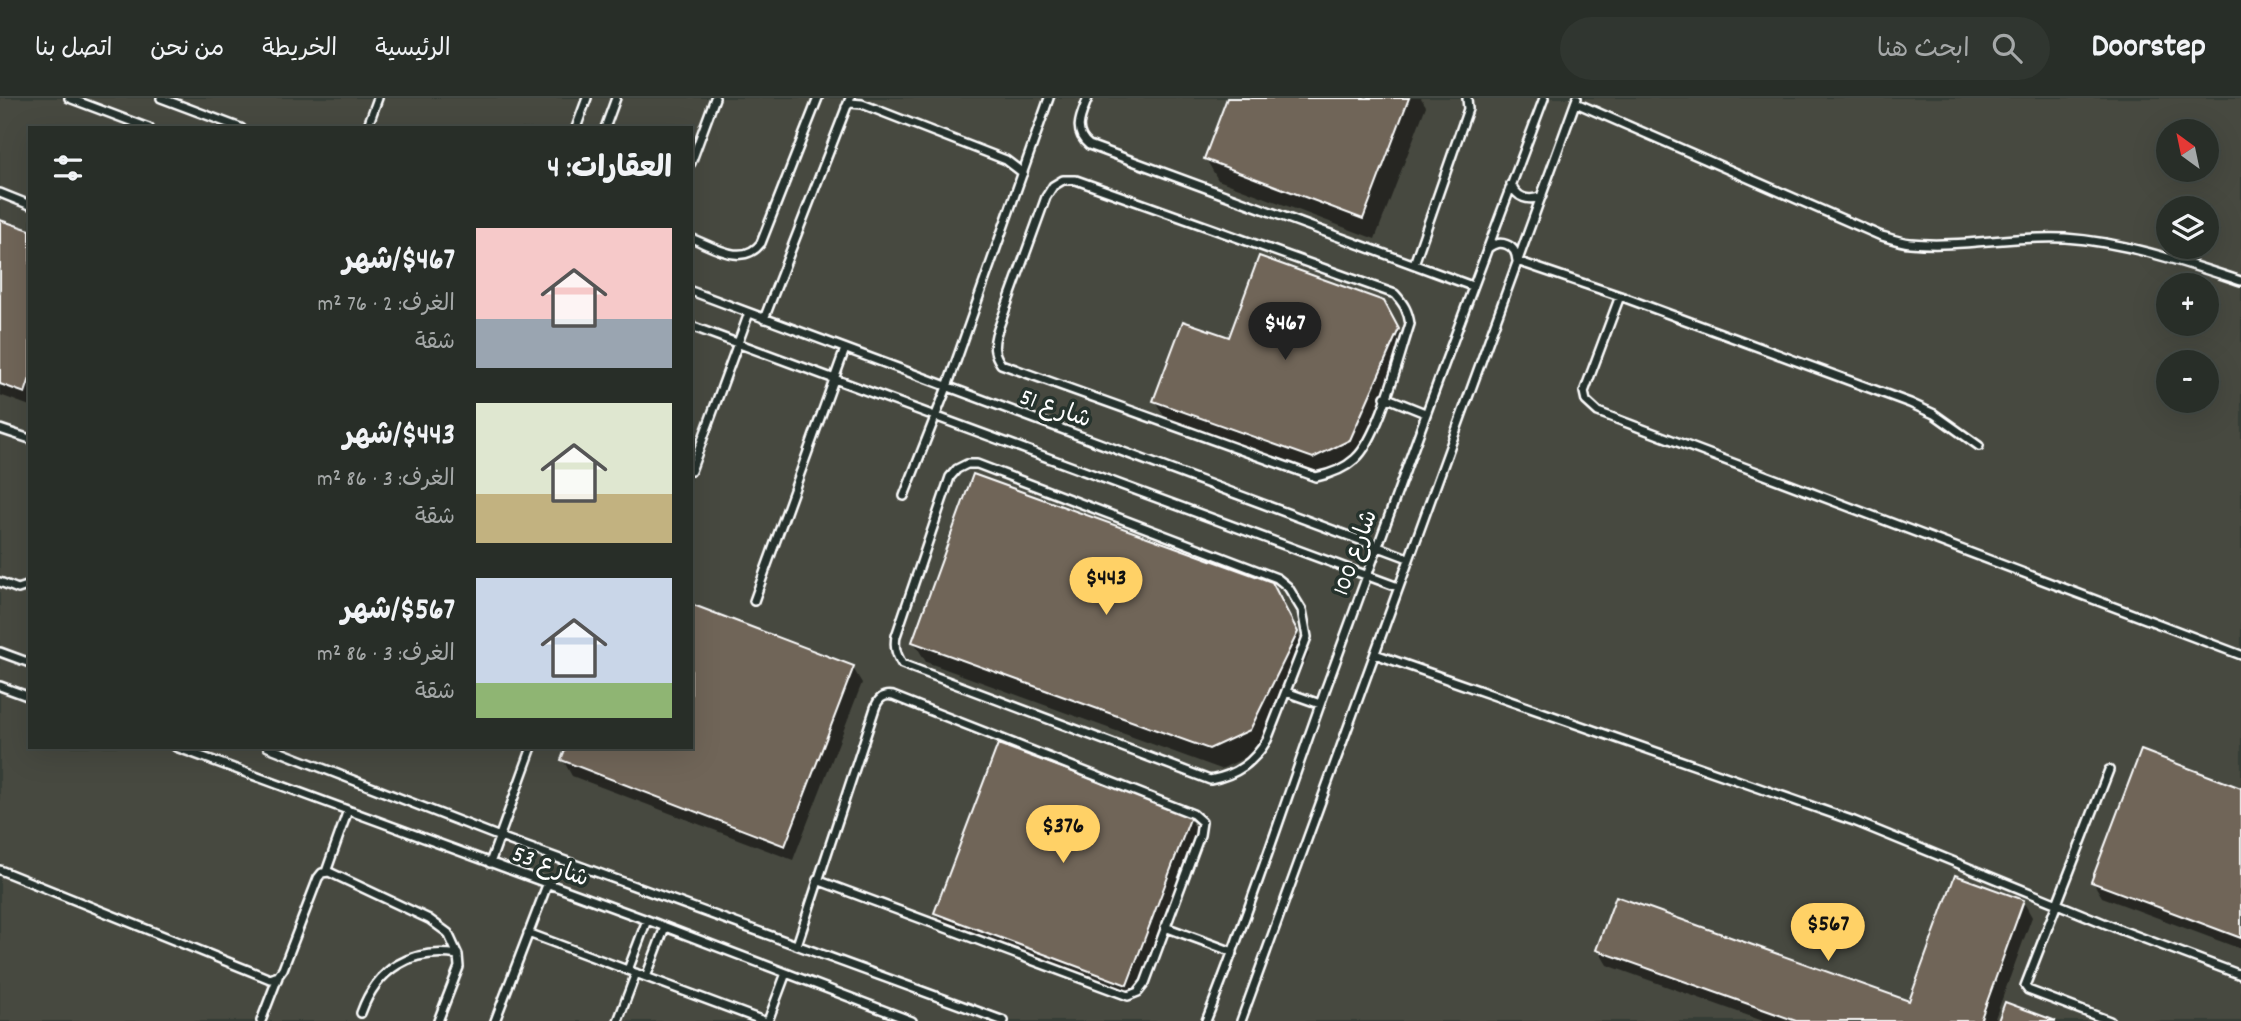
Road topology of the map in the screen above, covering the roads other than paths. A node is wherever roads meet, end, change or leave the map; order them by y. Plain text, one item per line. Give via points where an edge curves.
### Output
1 (69, 98) edge
2 (161, 98) edge
3 (378, 98) edge
4 (587, 98) edge
5 (616, 98) edge
6 (715, 98) edge
7 (818, 98) edge
8 (849, 98) edge
9 (1049, 98) edge
10 (1088, 98) edge
11 (1467, 98) edge
12 (1544, 98) edge
13 (1576, 101) edge
14 (846, 107) junction
15 (144, 126) edge
16 (236, 126) edge
17 (368, 126) edge
18 (577, 126) edge
19 (606, 126) edge
20 (693, 158) edge
21 (1023, 173) junction
22 (1511, 184) junction
23 (0, 193) edge
24 (1542, 196) junction
25 (28, 204) edge
26 (693, 239) edge
27 (1486, 250) junction
28 (1517, 261) junction
29 (1414, 264) junction
30 (2241, 281) edge
31 (1472, 286) junction
32 (693, 292) edge
33 (1620, 296) junction
34 (749, 313) junction
35 (764, 319) junction
36 (693, 327) edge
37 (738, 343) junction
38 (845, 349) junction
39 (835, 379) junction
40 (947, 387) junction
41 (1385, 397) junction
42 (1424, 413) junction
43 (935, 416) junction
44 (0, 429) edge
45 (28, 438) edge
46 (1979, 446) dead end
47 (693, 466) edge
48 (904, 496) dead end
49 (1376, 548) junction
50 (1408, 558) junction
51 (1366, 576) junction
52 (0, 582) edge
53 (28, 586) edge
54 (1398, 587) junction
55 (754, 601) dead end
56 (0, 652) edge
57 (1374, 653) junction
58 (2241, 655) edge
59 (28, 662) edge
60 (0, 686) edge
61 (1286, 692) junction
62 (28, 696) edge
63 (1320, 704) junction
64 (181, 749) edge
65 (273, 749) edge
66 (531, 749) edge
67 (2109, 770) dead end
68 (348, 810) junction
69 (500, 837) junction
70 (490, 863) junction
71 (0, 870) edge
72 (326, 872) junction
73 (817, 880) junction
74 (547, 885) junction
75 (2058, 905) junction
76 (647, 920) junction
77 (665, 927) junction
78 (1165, 927) junction
79 (528, 933) junction
80 (797, 945) junction
81 (1233, 952) junction
82 (458, 955) junction
83 (632, 972) junction
84 (786, 973) junction
85 (2241, 975) edge
86 (278, 976) junction
87 (646, 977) junction
88 (361, 1013) dead end
89 (896, 1018) edge
90 (261, 1021) edge
91 (438, 1021) edge
92 (495, 1021) edge
93 (618, 1021) edge
94 (766, 1021) edge
95 (912, 1021) edge
96 (1004, 1021) edge
97 (1206, 1021) edge
98 (1241, 1021) edge
99 (2110, 1021) edge

1 - 15 lane
2 - 16 lane
3 - 17 lane
4 - 18 lane
5 - 19 lane
6 - 20 lane
7 - 26 lane via 757,249 736,255
8 - 14 lane
9 - 21 lane
10 - 29 lane via 1078,124 1089,145
11 - 29 lane via 1468,109
12 - 22 lane, شارع 100
13 - 24 lane
13 - 30 lane via 1879,235 1908,243 2063,238 2101,242
14 - 21 lane via 862,104 1006,160
14 - 35 lane
21 - 40 lane
22 - 24 lane via 1524,198
22 - 27 lane, شارع 100
23 - 25 lane
24 - 28 lane
27 - 28 lane via 1495,243 1506,244 1515,251
27 - 31 lane, شارع 100
28 - 33 lane
28 - 50 lane
29 - 31 lane
31 - 42 lane, شارع 100
32 - 34 lane, شارع 51
33 - 46 lane via 1910,403
33 - 58 lane via 1584,392 1586,401 1598,412
34 - 35 lane, شارع 51
34 - 37 lane
35 - 38 lane, شارع 51
36 - 37 lane, شارع 51
37 - 39 lane, شارع 51
37 - 47 lane
38 - 39 lane
38 - 40 lane, شارع 51
39 - 43 lane, شارع 51
39 - 55 lane
40 - 43 lane
40 - 49 lane, شارع 51
41 - 41 lane via 1372,437 1355,460 1316,477 1001,364 994,346 1046,197 1063,180 1076,180 1395,294 1409,313 1410,324
41 - 42 lane
42 - 49 lane, شارع 100
43 - 48 lane
43 - 51 lane, شارع 51
44 - 45 lane
49 - 50 lane, شارع 51
49 - 51 lane, شارع 100
50 - 54 lane
51 - 54 lane, شارع 51
51 - 63 lane, شارع 100
52 - 53 lane via 18,589
54 - 57 lane
56 - 59 lane
57 - 75 lane via 1854,821
57 - 98 lane
60 - 62 lane
61 - 61 lane via 1260,752 1238,771 1210,780 902,664 894,646 896,636 950,477 967,464 977,464 1277,578 1296,598 1306,624 1307,637
61 - 63 lane
63 - 81 lane, شارع 100
64 - 68 lane, شارع 53
65 - 69 lane, شارع 53
66 - 69 lane
67 - 75 lane
68 - 70 lane, شارع 53
68 - 72 lane
69 - 70 lane
69 - 80 lane, شارع 53
70 - 74 lane, شارع 53
71 - 86 lane via 260,976
72 - 82 lane via 439,925
72 - 86 lane via 316,881
73 - 78 lane via 1128,996 1142,988
73 - 78 lane via 875,708 881,698 893,696 1197,816 1202,822 1200,835
73 - 80 lane
74 - 76 lane, شارع 53
74 - 79 lane
75 - 85 lane
75 - 99 lane via 2025,987
76 - 77 lane, شارع 53
76 - 83 lane
77 - 84 lane, شارع 53
77 - 87 lane
78 - 81 lane
79 - 83 lane
79 - 92 lane
80 - 96 lane, شارع 53
81 - 97 lane, شارع 100
82 - 88 lane via 430,953 392,968 373,988
82 - 91 lane
83 - 87 lane
83 - 93 lane
84 - 89 lane, شارع 53
84 - 94 lane
86 - 90 lane
87 - 94 lane
89 - 95 lane, شارع 53

